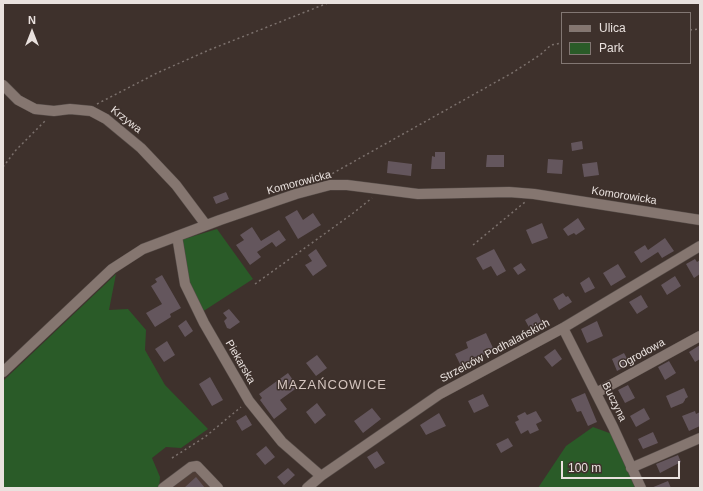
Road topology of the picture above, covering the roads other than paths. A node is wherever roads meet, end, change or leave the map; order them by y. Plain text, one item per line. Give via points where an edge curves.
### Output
1 (3, 85) edge
2 (700, 220) edge
3 (206, 225) junction
4 (177, 236) junction
5 (700, 246) edge
6 (563, 328) junction
7 (700, 336) edge
8 (3, 372) edge
9 (596, 393) junction
10 (700, 438) edge
11 (630, 468) junction
12 (321, 476) junction
13 (163, 488) edge
14 (218, 488) edge
15 (307, 488) edge
16 (641, 488) edge

1 - 3 street, Krzywa via 18,100 34,108 54,112 70,109 91,111 106,119 141,148 176,185
2 - 3 street, Komorowicka via 534,194 418,194 347,184 330,185 296,194
3 - 4 street, Komorowicka
4 - 8 street, Komorowicka via 143,249 112,269
4 - 12 street, Piekarska via 185,284 204,323 249,401 282,442
5 - 6 street, Strzelców Podhalańskich
6 - 9 street, Buczyna
6 - 12 street, Strzelców Podhalańskich via 440,394
7 - 9 street, Ogrodowa
9 - 11 street, Buczyna
10 - 11 street
11 - 16 street, Buczyna
12 - 15 street, Strzelców Podhalańskich
13 - 14 street via 191,467 197,466

